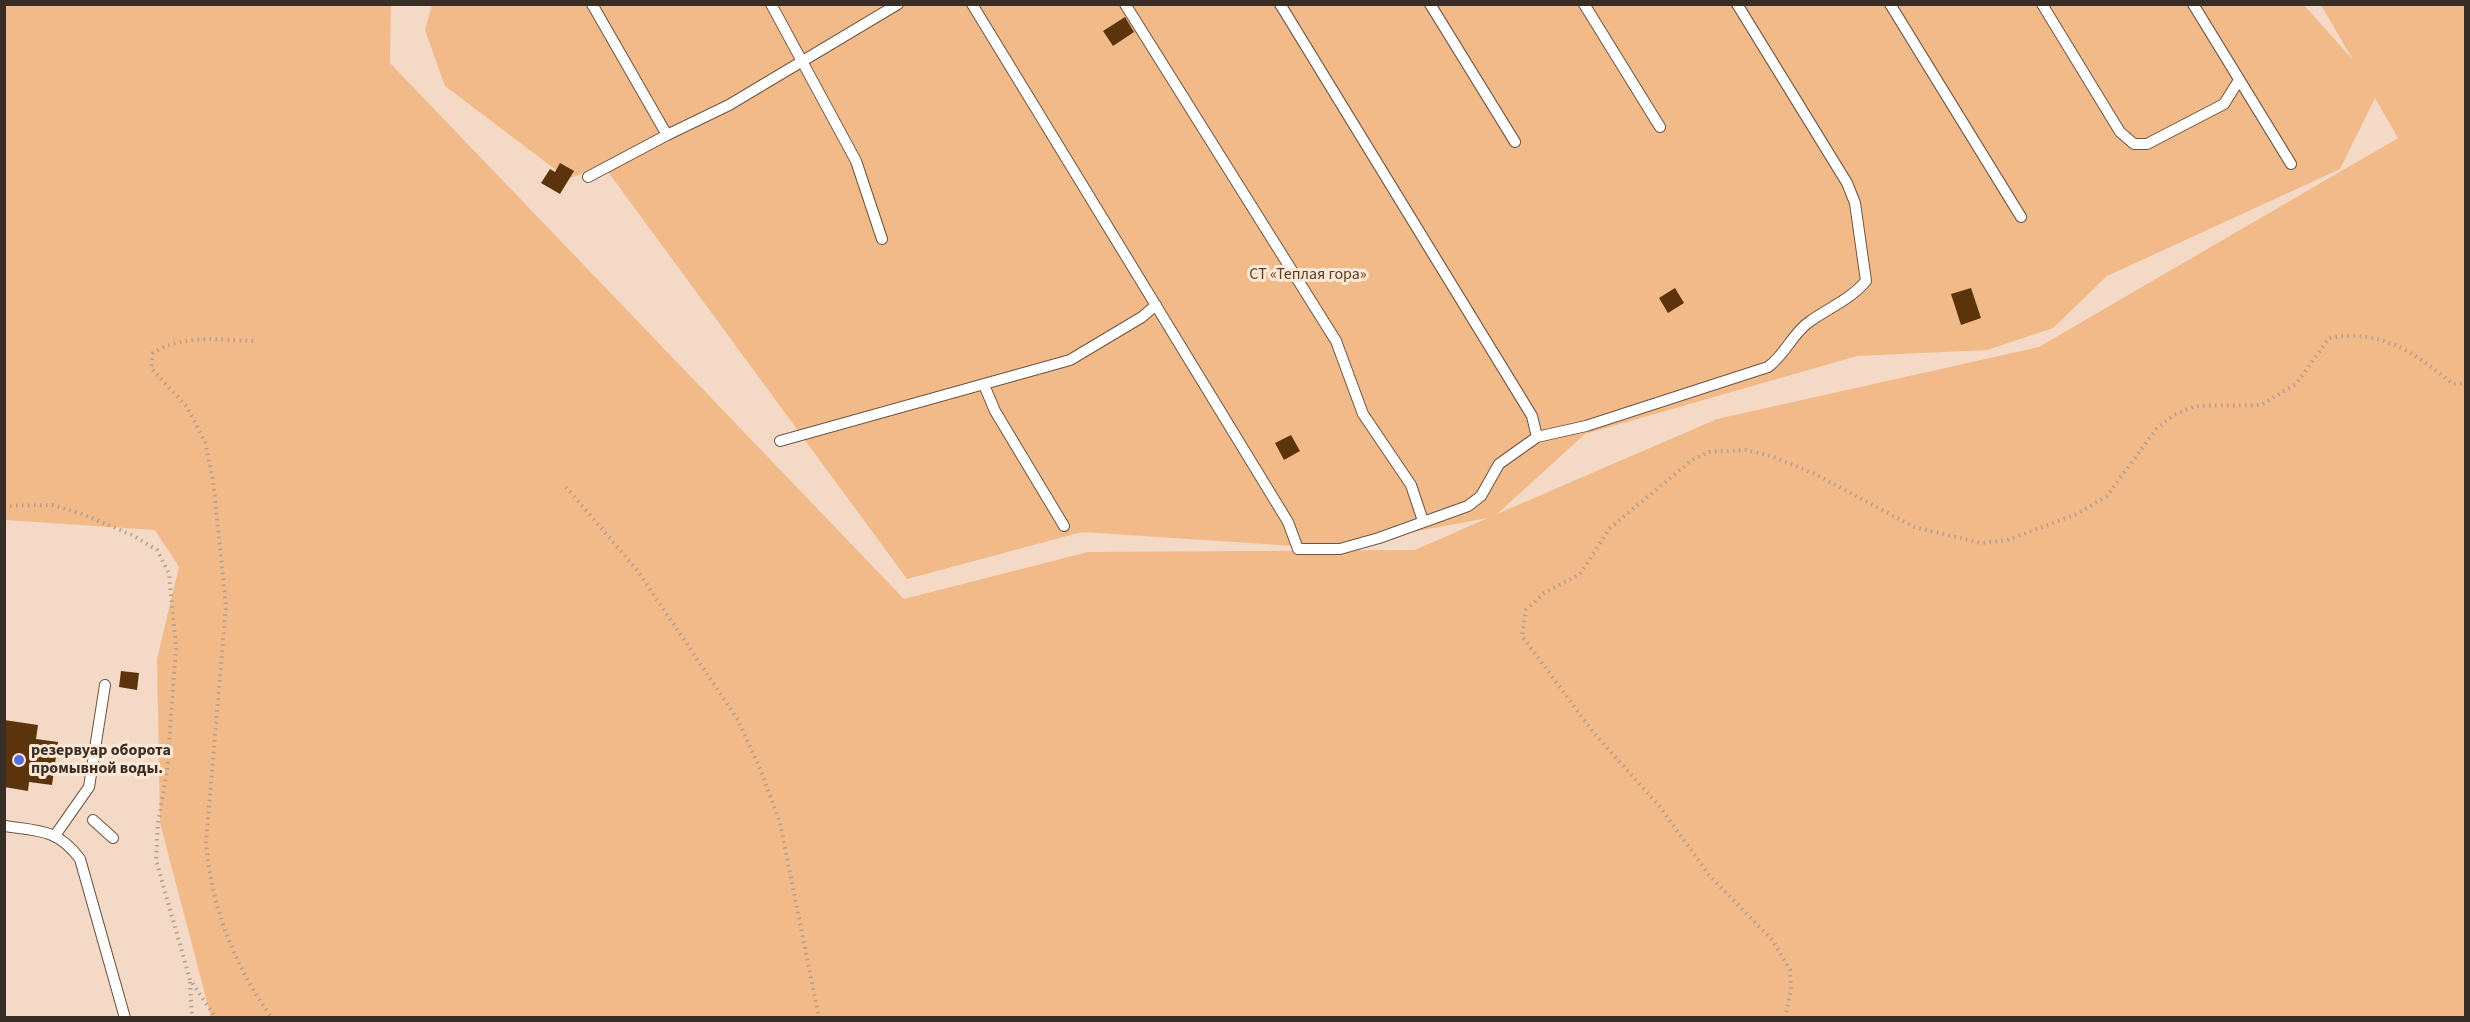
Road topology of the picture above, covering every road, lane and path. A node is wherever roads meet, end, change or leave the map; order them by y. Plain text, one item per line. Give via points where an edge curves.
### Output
1 (592, 4) edge
2 (771, 4) edge
3 (898, 4) edge
4 (972, 4) edge
5 (1125, 4) edge
6 (1280, 4) edge
7 (1430, 4) edge
8 (1584, 4) edge
9 (1737, 4) edge
10 (1890, 4) edge
11 (2042, 4) edge
12 (2193, 4) edge
13 (803, 59) junction
14 (2239, 80) junction
15 (1660, 127) dead end
16 (667, 135) junction
17 (1515, 142) dead end
18 (2291, 164) dead end
19 (588, 177) dead end
20 (2020, 218) dead end
21 (882, 239) dead end
22 (1156, 305) junction
23 (253, 341) dead end
24 (2466, 383) edge
25 (984, 385) junction
26 (1537, 437) junction
27 (780, 441) dead end
28 (566, 487) dead end
29 (4, 506) edge
30 (1422, 521) junction
31 (1064, 526) dead end
32 (105, 685) dead end
33 (93, 820) dead end
34 (4, 826) edge
35 (56, 834) junction
36 (113, 838) dead end
37 (190, 980) junction
38 (125, 1017) edge
39 (192, 1017) edge
40 (216, 1017) edge
41 (272, 1017) edge
42 (819, 1017) edge
43 (1785, 1017) edge

1 - 16 lane
2 - 13 lane
3 - 13 lane
4 - 22 lane
5 - 30 lane via 1335,341 1363,414 1411,485
6 - 26 lane via 1532,416
7 - 17 lane
8 - 15 lane
9 - 26 lane via 1847,183 1855,202 1866,281 1856,293 1808,322 1768,367 1586,426
10 - 20 lane
11 - 14 lane via 2120,132 2134,144 2147,144 2224,104
12 - 14 lane
13 - 16 lane via 729,105
13 - 21 lane via 856,160
14 - 18 lane
16 - 19 lane
22 - 25 lane via 1070,360
22 - 30 lane via 1288,522 1298,549 1340,549
23 - 41 path via 202,339 167,344 153,353 151,368 187,407 205,442 213,480 226,606 206,842 209,876 222,924 251,989
24 - 43 path via 2454,384 2421,357 2396,344 2351,334 2329,338 2296,384 2261,405 2194,406 2174,415 2157,428 2107,496 2077,514 2007,540 1981,543 1914,527 1815,474 1746,450 1709,452 1692,460 1610,528 1580,574 1544,593 1526,610 1522,636 1593,732 1660,807 1709,875 1773,941 1790,970 1791,990
25 - 27 lane
25 - 31 lane via 995,411
26 - 30 lane via 1498,464 1481,496 1468,506
28 - 42 path via 637,570 738,720 780,823
29 - 37 path via 52,505 82,514 157,550 169,574 176,648 156,860
32 - 35 lane via 89,786
33 - 36 lane
34 - 35 lane
35 - 38 lane via 69,843 80,859
37 - 39 path
37 - 40 path

